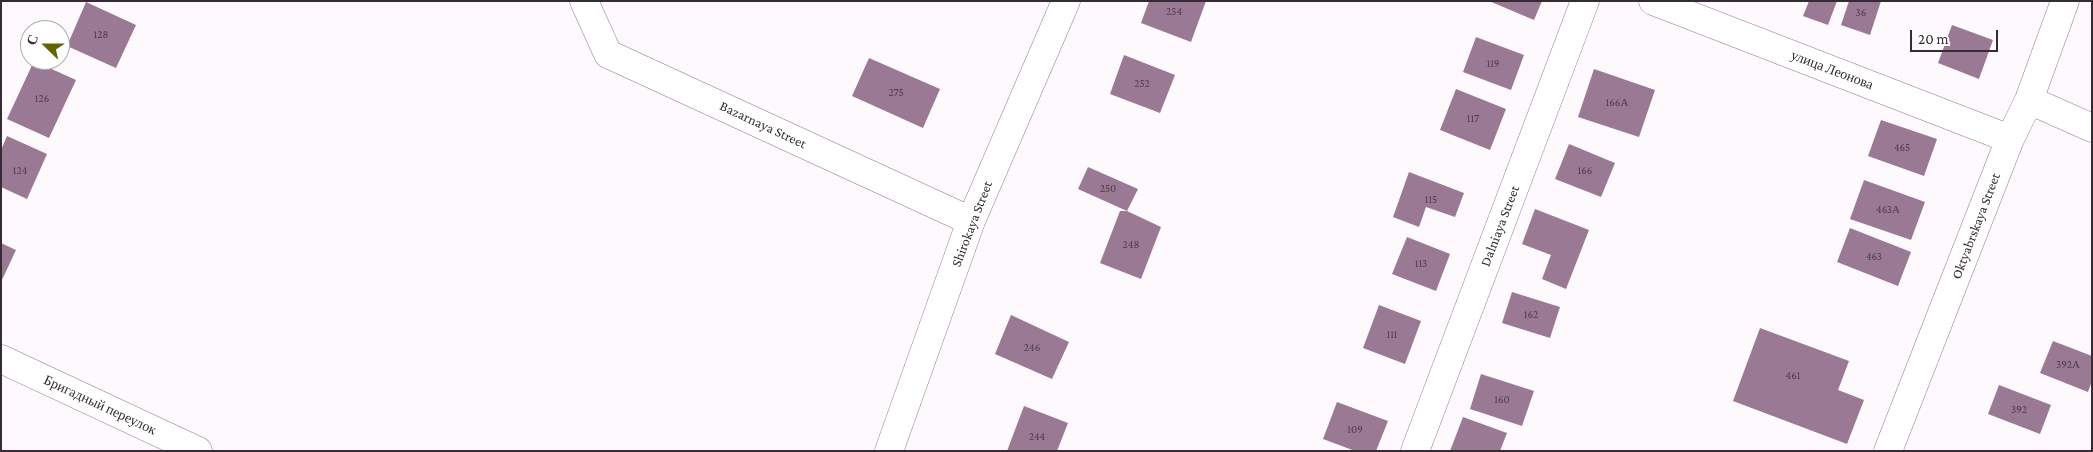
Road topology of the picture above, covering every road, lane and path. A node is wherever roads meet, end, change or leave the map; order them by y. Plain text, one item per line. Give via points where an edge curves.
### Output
1 (584, 1) edge
2 (1066, 1) edge
3 (1585, 1) edge
4 (1653, 1) edge
5 (2065, 1) edge
6 (2030, 100) junction
7 (2092, 128) edge
8 (2010, 139) junction
9 (971, 221) junction
10 (1, 359) edge
11 (198, 451) edge
12 (889, 451) edge
13 (1415, 451) edge
14 (1888, 451) edge

1 - 9 street, Bazarnaya Street via 608,54
2 - 9 street, Shirokaya Street
3 - 13 street, Dalniaya Street
4 - 8 street, улица Леонова
5 - 6 street, Oktyabrskaya Street
6 - 7 street
6 - 8 street, Oktyabrskaya Street
8 - 14 street, Oktyabrskaya Street
9 - 12 street, Shirokaya Street
10 - 11 street, Бригадный переулок

